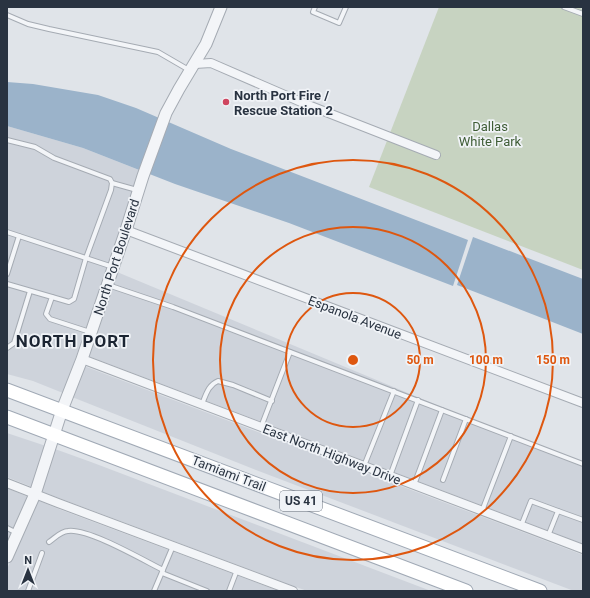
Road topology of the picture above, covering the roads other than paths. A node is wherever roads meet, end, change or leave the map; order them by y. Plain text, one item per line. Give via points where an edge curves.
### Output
1 (221, 7) edge
2 (315, 7) edge
3 (346, 7) edge
4 (564, 7) edge
5 (583, 14) edge
6 (7, 15) edge
7 (192, 67) junction
8 (7, 140) edge
9 (436, 155) dead end
10 (112, 183) junction
11 (138, 191) junction
12 (126, 230) junction
13 (7, 232) edge
14 (19, 236) junction
15 (86, 258) junction
16 (114, 267) junction
17 (7, 274) edge
18 (7, 284) edge
19 (108, 284) junction
20 (30, 291) junction
21 (52, 298) junction
22 (91, 332) junction
23 (7, 348) edge
24 (290, 352) junction
25 (82, 359) junction
26 (7, 390) edge
27 (394, 391) junction
28 (418, 400) junction
29 (272, 401) junction
30 (583, 403) edge
31 (202, 405) junction
32 (62, 410) junction
33 (442, 410) junction
34 (7, 417) edge
35 (466, 419) junction
36 (261, 427) junction
37 (55, 435) junction
38 (511, 436) junction
39 (583, 464) edge
40 (364, 466) junction
41 (390, 476) junction
42 (442, 480) dead end
43 (7, 483) edge
44 (414, 485) junction
45 (35, 494) junction
46 (482, 511) junction
47 (558, 511) junction
48 (583, 520) edge
49 (521, 526) junction
50 (7, 528) edge
51 (18, 533) junction
52 (548, 536) junction
53 (49, 542) dead end
54 (173, 546) junction
55 (583, 549) edge
56 (42, 553) dead end
57 (7, 557) edge
58 (237, 570) junction
59 (162, 572) junction
60 (28, 591) edge
61 (154, 591) edge
62 (206, 591) edge
63 (229, 591) edge
64 (293, 591) edge
65 (466, 591) edge
66 (540, 591) edge

1 - 7 street, North Port Boulevard via 206,44
2 - 3 lane via 313,12 339,23
4 - 5 lane
6 - 7 lane via 42,27 158,52
7 - 9 street via 211,63 308,105
7 - 11 street, North Port Boulevard via 166,114
8 - 10 lane via 34,147 54,158 110,179
10 - 11 lane
10 - 15 lane
11 - 12 street, North Port Boulevard
12 - 16 street, North Port Boulevard
12 - 30 street, Espanola Avenue
13 - 14 lane
14 - 15 lane
14 - 17 lane
15 - 16 lane
15 - 21 lane via 74,299 69,302
16 - 19 street, North Port Boulevard
18 - 20 lane
19 - 22 street, North Port Boulevard
19 - 24 lane
20 - 21 lane
20 - 23 lane via 14,343
21 - 22 lane via 46,314 50,319
22 - 25 street, North Port Boulevard
24 - 27 lane
24 - 29 lane
25 - 31 street, East North Highway Drive
25 - 32 street, North Port Boulevard
26 - 32 main road, Tamiami Trail / US 41
27 - 28 lane
27 - 40 lane
28 - 33 lane
28 - 41 lane
29 - 31 lane via 218,381 212,383
29 - 36 lane
31 - 36 street, East North Highway Drive
32 - 37 street, North Port Boulevard
32 - 66 main road, Tamiami Trail / US 41
33 - 35 lane
33 - 44 lane
34 - 37 main road, Tamiami Trail / US 41
35 - 38 lane
35 - 42 lane
36 - 40 street, East North Highway Drive
37 - 45 street, North Port Boulevard
37 - 65 main road, Tamiami Trail / US 41
38 - 39 lane
38 - 46 lane
40 - 41 street, East North Highway Drive
41 - 44 street, East North Highway Drive
43 - 45 street
44 - 46 street, East North Highway Drive
45 - 51 street, North Port Boulevard
45 - 54 street
46 - 49 street, East North Highway Drive
47 - 48 lane
47 - 49 lane via 531,501
47 - 52 lane
49 - 52 street, East North Highway Drive
50 - 51 lane
51 - 57 street, North Port Boulevard
52 - 55 street, East North Highway Drive
53 - 59 lane via 62,532 78,531 105,541
54 - 58 street
54 - 59 lane
56 - 60 lane
58 - 63 lane
58 - 64 street
59 - 61 lane
59 - 62 lane

